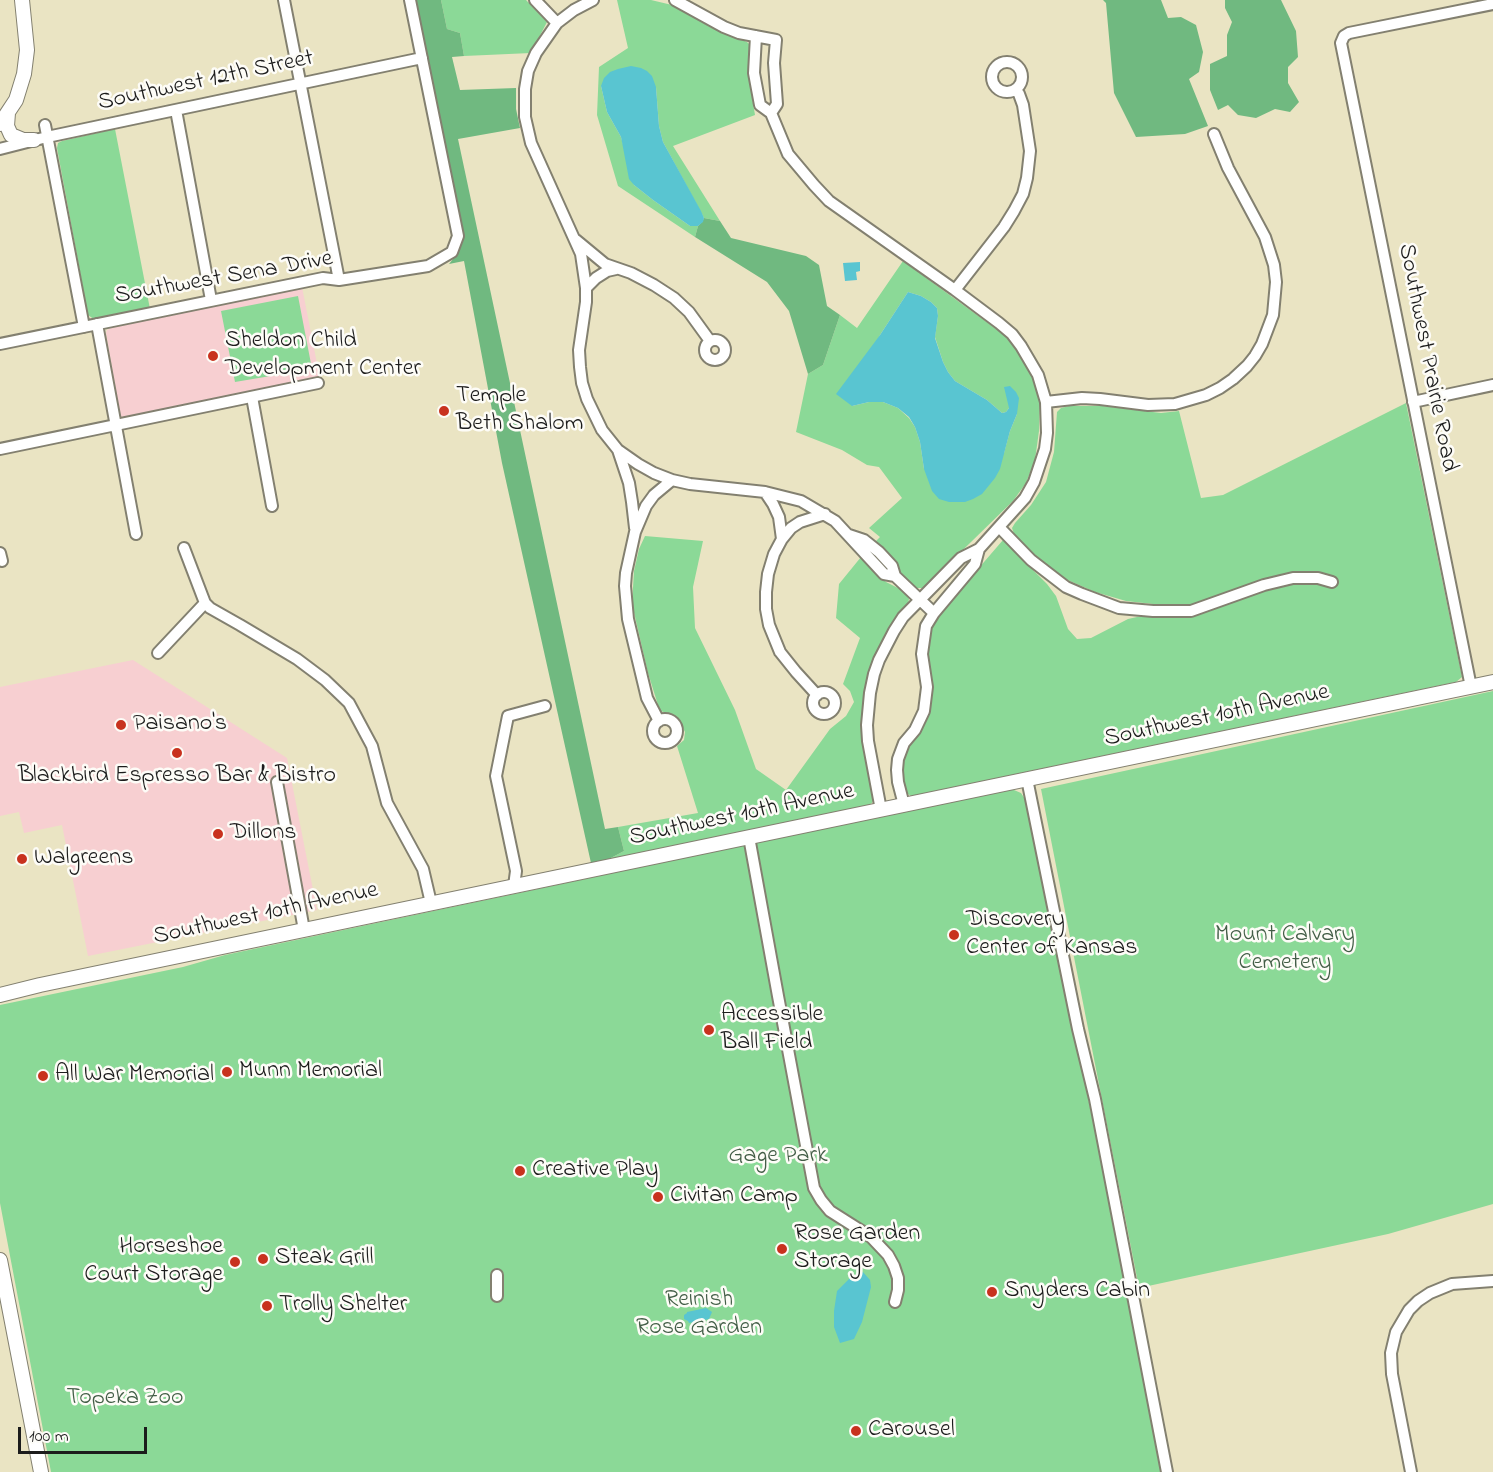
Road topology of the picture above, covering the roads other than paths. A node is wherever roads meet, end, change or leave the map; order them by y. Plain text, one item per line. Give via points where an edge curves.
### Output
1 (17, 0) edge
2 (22, 0) edge
3 (284, 0) edge
4 (410, 0) edge
5 (535, 0) edge
6 (593, 0) edge
7 (675, 0) edge
8 (1493, 4) edge
9 (557, 23) junction
10 (26, 33) junction
11 (756, 36) junction
12 (422, 58) junction
13 (301, 84) junction
14 (1016, 90) dead end
15 (176, 110) junction
16 (771, 113) junction
17 (4, 119) edge
18 (42, 134) junction
19 (1214, 134) dead end
20 (0, 149) edge
21 (575, 239) junction
22 (616, 268) junction
23 (339, 280) junction
24 (586, 288) junction
25 (955, 290) junction
26 (212, 300) junction
27 (97, 324) junction
28 (84, 327) junction
29 (710, 341) dead end
30 (0, 344) edge
31 (318, 383) dead end
32 (1493, 385) edge
33 (252, 397) junction
34 (1046, 402) junction
35 (1413, 402) junction
36 (116, 425) junction
37 (0, 449) edge
38 (618, 450) junction
39 (672, 480) junction
40 (765, 492) junction
41 (272, 506) dead end
42 (825, 514) junction
43 (999, 527) junction
44 (635, 532) junction
45 (136, 534) dead end
46 (782, 539) junction
47 (184, 548) dead end
48 (979, 549) junction
49 (1332, 582) dead end
50 (920, 599) junction
51 (204, 603) junction
52 (934, 613) junction
53 (158, 653) dead end
54 (1493, 682) edge
55 (1471, 687) junction
56 (816, 695) dead end
57 (545, 706) dead end
58 (658, 721) dead end
59 (1027, 779) junction
60 (277, 782) dead end
61 (904, 805) junction
62 (881, 810) junction
63 (749, 837) junction
64 (514, 886) junction
65 (431, 903) junction
66 (304, 930) junction
67 (0, 995) edge
68 (0, 1260) edge
69 (496, 1275) dead end
70 (1493, 1281) edge
71 (497, 1296) dead end
72 (896, 1302) dead end
73 (41, 1472) edge
74 (1167, 1472) edge
75 (1411, 1472) edge

1 - 10 main road
2 - 10 main road
3 - 13 street
4 - 12 street
5 - 9 street
6 - 9 street
7 - 11 street via 724,27
8 - 35 street, Southwest Prairie Road via 1348,33 1342,38
9 - 21 street via 528,71 524,110 531,144
10 - 17 main road via 24,74 16,100
11 - 16 street via 757,92 760,105
11 - 16 street via 776,40 777,104
12 - 13 street, Southwest 12th Street
12 - 23 street, Southwest Sena Drive via 458,236 452,252 428,266
13 - 15 street, Southwest 12th Street
13 - 23 street
14 - 25 street via 1023,105 1030,151 1023,194 1004,227
15 - 18 street, Southwest 12th Street
15 - 26 street
16 - 25 street via 788,154 829,201
17 - 18 main road via 11,135 23,140
18 - 20 street, Southwest 12th Street
18 - 28 street
19 - 34 street via 1265,237 1274,265 1273,315 1262,344 1233,379 1190,401 1160,405 1082,398
21 - 22 street via 605,264
21 - 24 street
22 - 24 street
22 - 29 street via 674,298
23 - 26 street, Southwest Sena Drive via 323,278
24 - 38 street via 579,350 582,383 594,416
25 - 34 street via 1012,334 1038,375
26 - 27 street, Southwest Sena Drive
27 - 28 street, Southwest Sena Drive
27 - 36 street
28 - 30 street, Southwest Sena Drive
31 - 33 street
32 - 35 street
33 - 36 street
33 - 41 street
34 - 43 street via 1045,449 1034,482 1026,498
35 - 55 street, Southwest Prairie Road
36 - 37 street
36 - 45 street
38 - 39 street
38 - 44 street via 629,483
39 - 40 street
39 - 44 street via 646,506
40 - 42 street via 801,501
40 - 46 street via 779,517
42 - 46 street via 800,522
42 - 50 street via 849,535 864,540 879,552 892,566 895,576
43 - 48 street
43 - 49 street via 1031,560 1066,587 1119,608 1191,611 1293,578
44 - 58 street via 626,573 626,602 647,698
46 - 56 street via 765,592 769,625 780,652
47 - 51 street
48 - 50 street via 961,558
48 - 52 street via 975,564
50 - 52 street
50 - 62 street via 903,617 879,660 867,709 868,741
51 - 53 street
51 - 65 street via 297,659 349,703 372,746 387,802 423,869
52 - 61 street via 923,640 927,687 924,711 898,759
54 - 55 main road, Southwest 10th Avenue
55 - 59 main road, Southwest 10th Avenue
57 - 64 street via 508,716 496,776 516,871
59 - 61 main road, Southwest 10th Avenue
59 - 74 street via 1095,1099
60 - 66 street
61 - 62 main road, Southwest 10th Avenue
62 - 63 main road, Southwest 10th Avenue
63 - 64 main road, Southwest 10th Avenue
63 - 72 street via 814,1188 830,1211 871,1237 888,1256 898,1278
64 - 65 main road, Southwest 10th Avenue
65 - 66 main road, Southwest 10th Avenue
66 - 67 main road, Southwest 10th Avenue
68 - 73 main road
69 - 71 street
70 - 75 street via 1452,1284 1430,1293 1409,1310 1396,1332 1392,1374

